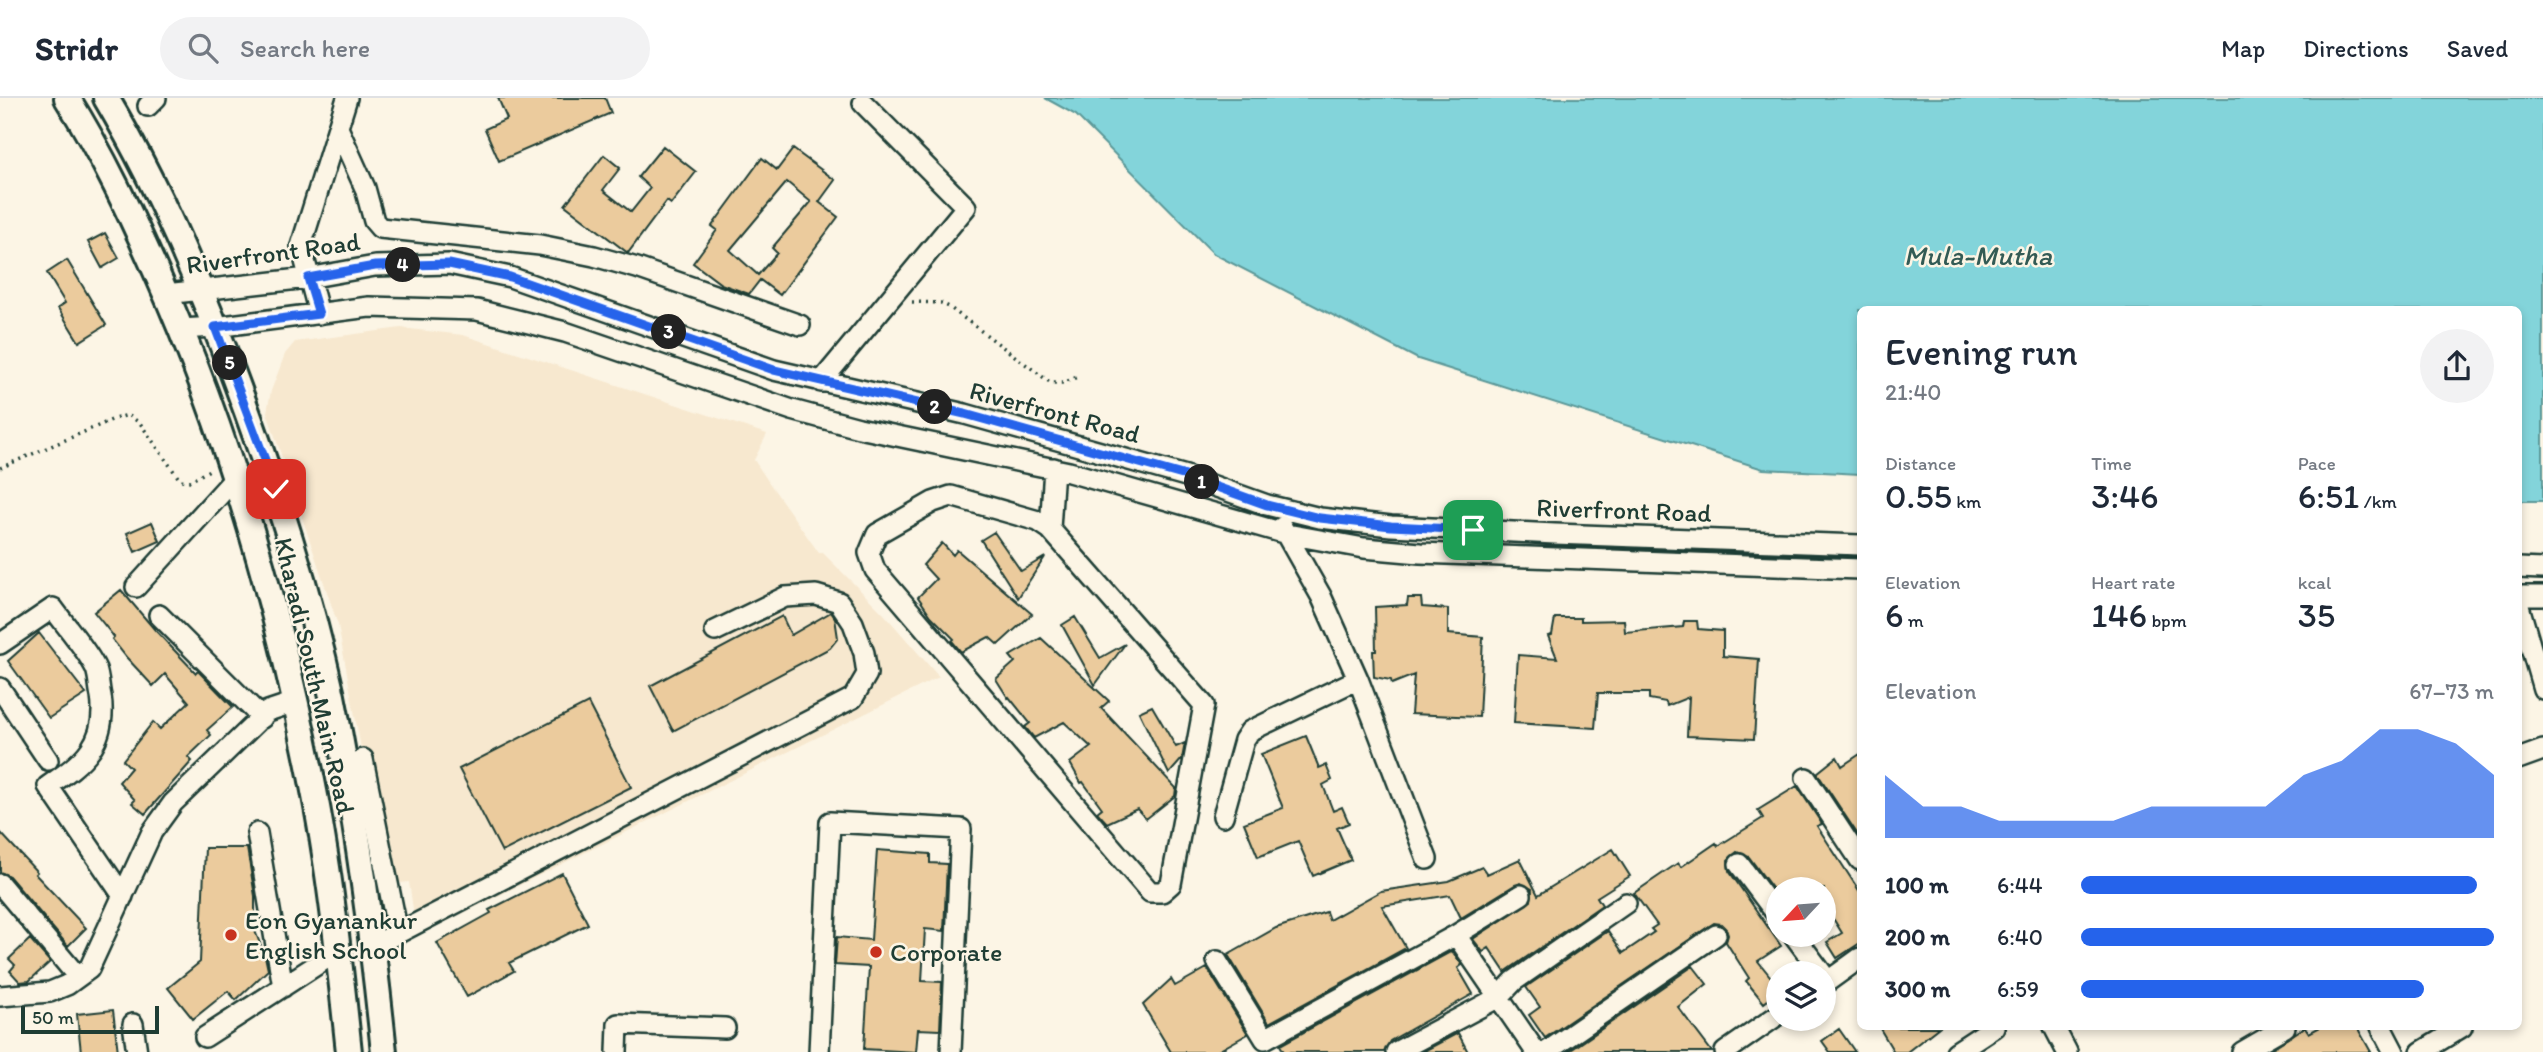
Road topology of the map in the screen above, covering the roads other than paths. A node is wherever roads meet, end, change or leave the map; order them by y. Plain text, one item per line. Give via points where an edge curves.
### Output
1 (67, 98) edge
2 (106, 98) edge
3 (347, 98) edge
4 (863, 103) dead end
5 (338, 128) junction
6 (308, 278) junction
7 (200, 291) junction
8 (166, 294) junction
9 (319, 314) junction
10 (800, 325) dead end
11 (215, 327) junction
12 (181, 329) junction
13 (821, 382) junction
14 (1054, 468) junction
15 (232, 469) junction
16 (1267, 505) junction
17 (1050, 529) junction
18 (1287, 534) junction
19 (1857, 545) edge
20 (2522, 568) edge
21 (1857, 569) edge
22 (2543, 569) edge
23 (136, 587) dead end
24 (2522, 596) edge
25 (2543, 596) edge
26 (159, 615) dead end
27 (2522, 617) edge
28 (715, 631) dead end
29 (0, 644) edge
30 (1358, 680) junction
31 (0, 688) edge
32 (2543, 688) edge
33 (295, 702) junction
34 (262, 718) junction
35 (2543, 751) edge
36 (2522, 758) edge
37 (363, 759) dead end
38 (48, 760) dead end
39 (1806, 778) dead end
40 (1223, 816) dead end
41 (257, 833) dead end
42 (1857, 855) edge
43 (1427, 859) dead end
44 (1739, 864) dead end
45 (0, 884) edge
46 (1521, 895) dead end
47 (122, 896) junction
48 (1766, 899) edge
49 (1626, 904) dead end
50 (398, 933) junction
51 (1456, 935) junction
52 (1716, 935) dead end
53 (373, 946) junction
54 (338, 951) junction
55 (1857, 960) edge
56 (1217, 961) dead end
57 (1836, 971) edge
58 (78, 977) junction
59 (283, 987) junction
60 (0, 996) edge
61 (1499, 997) junction
62 (133, 1024) dead end
63 (1766, 1024) edge
64 (725, 1028) dead end
65 (1989, 1030) edge
66 (2056, 1030) edge
67 (2280, 1030) edge
68 (2383, 1030) edge
69 (2457, 1030) edge
70 (205, 1037) dead end
71 (137, 1052) edge
72 (349, 1052) edge
73 (384, 1052) edge
74 (617, 1052) edge
75 (819, 1052) edge
76 (951, 1052) edge
77 (1396, 1052) edge
78 (1536, 1052) edge
79 (1546, 1052) edge
80 (1725, 1052) edge
81 (1956, 1052) edge
82 (2067, 1052) edge
83 (2242, 1052) edge
84 (2394, 1052) edge
85 (2421, 1052) edge

1 - 8 main road, Kharadi South Main Road via 125,203
2 - 7 main road, Kharadi South Main Road via 155,188
3 - 5 street
4 - 13 street via 966,207
5 - 6 street via 301,246
5 - 10 street via 380,228 540,245 594,256
6 - 7 street, Riverfront Road
6 - 9 street
6 - 13 street, Riverfront Road via 375,266 449,264 510,277 774,370
7 - 8 street, Riverfront Road
7 - 11 main road, Kharadi South Main Road
8 - 12 main road, Kharadi South Main Road
9 - 11 street, Riverfront Road
9 - 14 street, Riverfront Road via 369,307 477,310 565,332 792,410
11 - 12 street, Riverfront Road
11 - 53 main road, Kharadi South Main Road via 276,489 308,601 350,787
12 - 15 main road, Kharadi South Main Road
13 - 16 street, Riverfront Road via 1079,445
14 - 17 street
14 - 18 street, Riverfront Road
15 - 23 street
15 - 33 main road, Kharadi South Main Road
16 - 18 street
16 - 19 street, Riverfront Road via 1320,518 1391,526
17 - 17 street via 1204,705 1171,884 1162,892 1150,892 875,570 869,553 877,534 951,496 1038,521
18 - 21 street, Riverfront Road via 1420,553
18 - 30 street
20 - 22 street
24 - 25 street
26 - 34 street
27 - 32 street
28 - 50 street via 785,597 816,596 839,602 853,623 867,674 853,698
29 - 47 street via 53,608 96,670 103,708 97,738 79,764 48,786
30 - 40 street via 1250,731
30 - 43 street
31 - 38 street
33 - 34 street via 268,711
33 - 54 main road, Kharadi South Main Road via 317,808
34 - 47 street via 173,803 152,832
35 - 36 street
37 - 50 street
39 - 42 street
41 - 59 street
44 - 48 street
45 - 58 street
46 - 51 street
47 - 58 street via 89,969
49 - 61 street via 1514,981
50 - 53 street
51 - 56 street via 1265,1039
51 - 61 street
52 - 79 street
53 - 73 main road, Kharadi South Main Road
54 - 59 street
54 - 72 main road, Kharadi South Main Road
55 - 57 street
58 - 60 street via 50,992
59 - 70 street
61 - 77 street
61 - 78 street
62 - 71 street
63 - 80 street
64 - 74 street via 618,1024
65 - 81 street
66 - 82 street
67 - 83 street
68 - 84 street
69 - 85 street
75 - 76 street via 830,822 961,830

